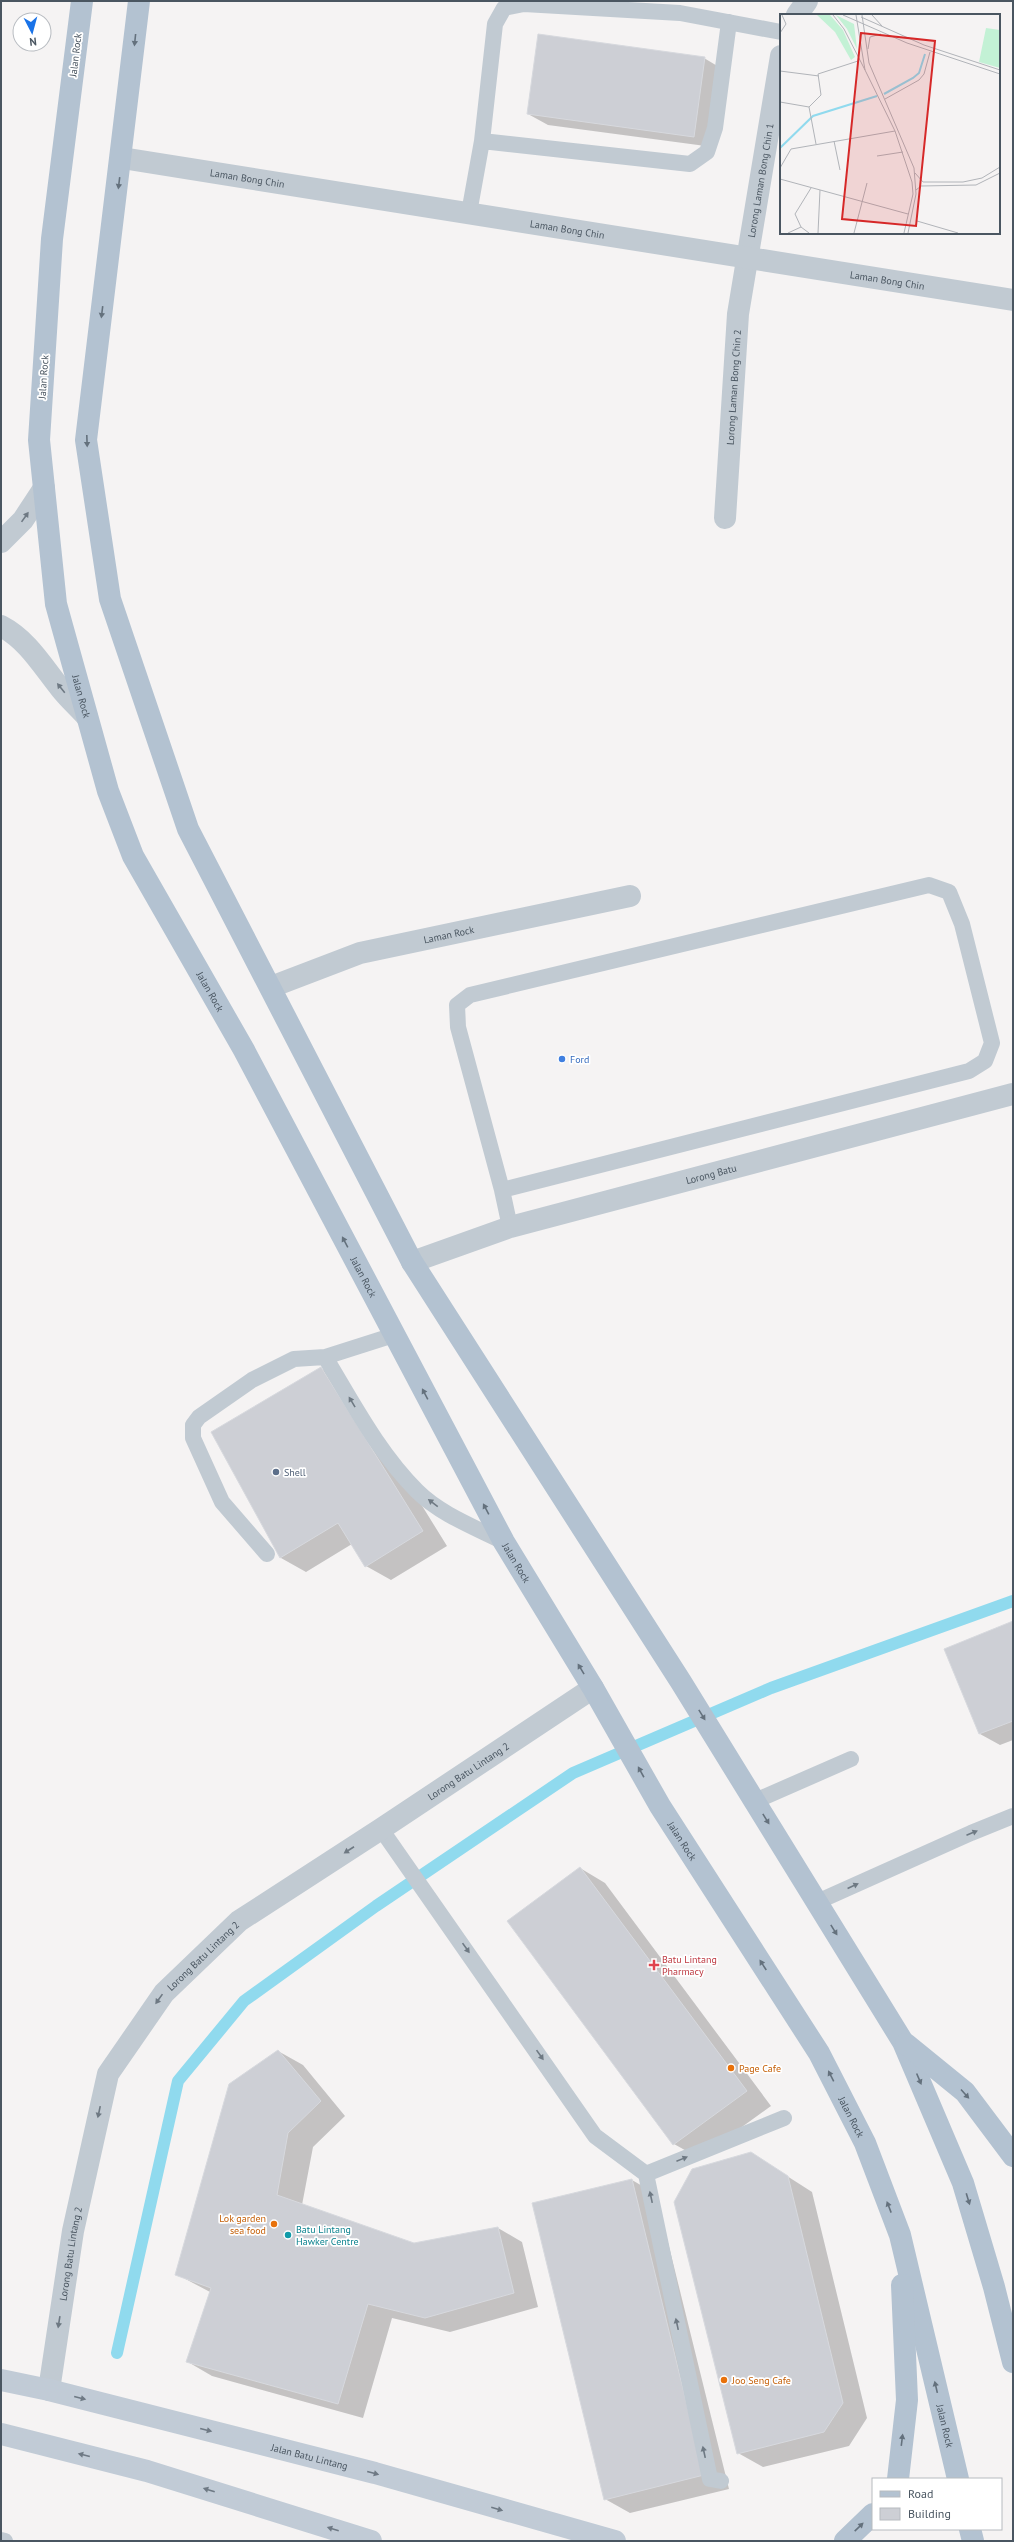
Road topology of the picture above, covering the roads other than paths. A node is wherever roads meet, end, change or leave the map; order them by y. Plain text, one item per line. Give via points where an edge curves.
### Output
1 (82, 1) edge
2 (139, 1) edge
3 (807, 1) edge
4 (798, 14) edge
5 (729, 22) junction
6 (780, 32) edge
7 (780, 62) edge
8 (482, 142) junction
9 (122, 158) junction
10 (469, 214) junction
11 (747, 258) junction
12 (1013, 300) edge
13 (44, 488) junction
14 (725, 518) dead end
15 (1, 542) edge
16 (1, 626) edge
17 (87, 717) junction
18 (630, 896) dead end
19 (271, 987) junction
20 (1013, 1094) edge
21 (502, 1190) junction
22 (510, 1227) junction
23 (412, 1262) junction
24 (394, 1335) junction
25 (325, 1357) junction
26 (504, 1542) junction
27 (267, 1554) dead end
28 (593, 1688) junction
29 (852, 1759) dead end
30 (755, 1801) junction
31 (1013, 1816) edge
32 (381, 1829) junction
33 (818, 1902) junction
34 (903, 2042) junction
35 (784, 2118) dead end
36 (1013, 2156) edge
37 (646, 2174) junction
38 (900, 2235) junction
39 (1013, 2362) edge
40 (1, 2380) edge
41 (49, 2390) junction
42 (1, 2434) edge
43 (898, 2478) edge
44 (958, 2478) edge
45 (721, 2481) dead end
46 (872, 2515) edge
47 (970, 2530) edge
48 (1, 2540) edge
49 (4, 2541) edge
50 (371, 2541) edge
51 (616, 2541) edge
52 (845, 2541) edge
53 (973, 2541) edge

1 - 13 main road, Jalan Rock via 52,239 39,440
2 -> 9 main road
3 - 4 street
5 - 6 lane
5 - 8 lane via 715,128 707,152 690,164
5 - 8 lane via 680,13 524,4 504,8 494,24
7 - 11 street, Lorong Laman Bong Chin 1
8 - 10 lane
9 - 10 street, Laman Bong Chin
9 -> 19 main road via 86,440 110,599 188,829
10 - 11 street, Laman Bong Chin
11 - 12 street, Laman Bong Chin
11 - 14 street, Lorong Laman Bong Chin 2 via 738,314
15 -> 13 street via 23,520
13 - 17 main road, Jalan Rock via 56,604
17 -> 16 street via 38,658 10,631
24 -> 17 main road, Jalan Rock via 244,1050 134,856 108,791
18 - 19 street, Laman Rock via 360,953
19 - 23 main road
20 - 22 street, Lorong Batu
21 - 21 lane via 458,1027 457,1005 470,995 929,885 949,892 962,924 992,1043 985,1061 969,1071
21 - 22 lane
22 - 23 street, Lorong Batu
23 -> 30 main road via 682,1682
24 - 25 lane
26 -> 24 main road, Jalan Rock
26 -> 25 lane via 446,1512 417,1491 380,1448
25 - 27 lane via 294,1359 252,1380 199,1417 193,1425 193,1438 222,1502
28 -> 26 main road, Jalan Rock
28 - 32 street, Lorong Batu Lintang 2
38 -> 28 main road, Jalan Rock via 865,2143 819,2053 660,1806
29 - 30 lane
30 -> 33 main road
33 -> 31 lane
32 -> 37 lane via 595,2136
32 -> 41 street, Lorong Batu Lintang 2 via 239,1921 164,1993 108,2074 73,2231
33 -> 34 main road
34 -> 36 main road via 965,2092
34 -> 39 main road via 963,2183
37 -> 35 lane
45 -> 37 lane via 710,2479
43 -> 38 main road via 907,2400
44 -> 38 main road, Jalan Rock
40 - 41 main road, Jalan Batu Lintang
41 -> 51 main road, Jalan Batu Lintang via 375,2473
50 -> 42 main road via 147,2471
52 -> 46 main road
47 - 53 main road
48 - 49 lane

